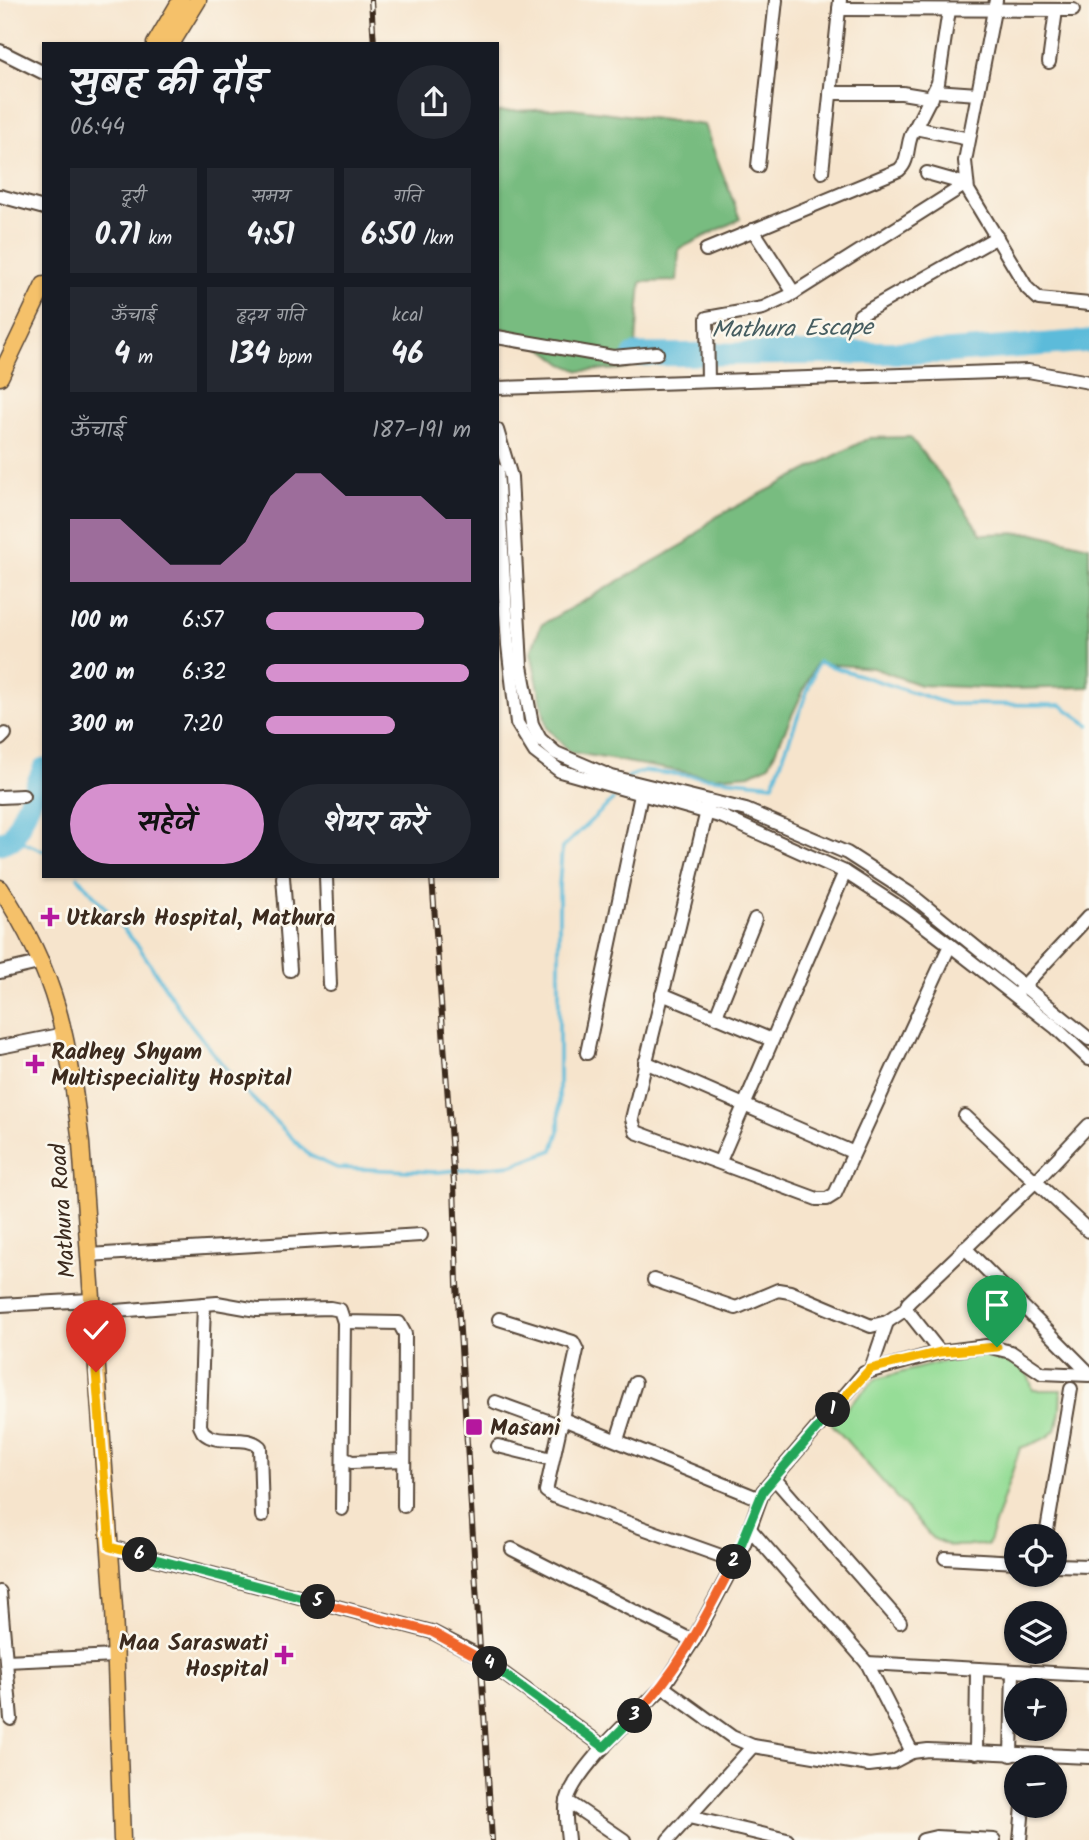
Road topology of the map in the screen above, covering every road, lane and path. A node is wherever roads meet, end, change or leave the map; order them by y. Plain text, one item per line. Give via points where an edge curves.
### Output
1 (181, 0) edge
2 (198, 0) edge
3 (776, 0) edge
4 (839, 5) edge
5 (995, 5) edge
6 (949, 10) junction
7 (1056, 10) junction
8 (1073, 10) dead end
9 (165, 40) edge
10 (0, 51) edge
11 (1049, 62) dead end
12 (42, 73) edge
13 (830, 93) junction
14 (978, 94) junction
15 (934, 95) junction
16 (915, 128) junction
17 (969, 139) junction
18 (758, 166) dead end
19 (822, 172) dead end
20 (927, 173) dead end
21 (966, 184) junction
22 (0, 196) edge
23 (42, 207) edge
24 (753, 230) junction
25 (997, 237) junction
26 (706, 250) dead end
27 (42, 289) edge
28 (794, 293) junction
29 (1089, 304) edge
30 (860, 315) dead end
31 (499, 337) edge
32 (657, 353) dead end
33 (0, 377) edge
34 (708, 382) junction
35 (1089, 382) edge
36 (499, 388) edge
37 (499, 437) edge
38 (499, 502) edge
39 (642, 790) junction
40 (23, 796) dead end
41 (0, 797) edge
42 (708, 807) junction
43 (845, 872) junction
44 (284, 878) edge
45 (326, 878) edge
46 (0, 888) edge
47 (1089, 916) edge
48 (755, 919) dead end
49 (950, 945) junction
50 (43, 962) junction
51 (290, 970) dead end
52 (0, 972) edge
53 (330, 985) dead end
54 (1025, 986) junction
55 (662, 994) junction
56 (1015, 996) junction
57 (716, 1016) junction
58 (65, 1034) junction
59 (1089, 1039) edge
60 (772, 1040) junction
61 (0, 1047) edge
62 (587, 1053) dead end
63 (1089, 1059) edge
64 (645, 1062) junction
65 (743, 1106) junction
66 (965, 1115) dead end
67 (1089, 1125) edge
68 (852, 1152) junction
69 (720, 1161) junction
70 (1035, 1182) junction
71 (1089, 1231) edge
72 (421, 1236) dead end
73 (965, 1248) junction
74 (88, 1255) junction
75 (654, 1280) dead end
76 (204, 1304) junction
77 (0, 1305) edge
78 (91, 1306) junction
79 (906, 1309) junction
80 (499, 1319) dead end
81 (344, 1322) junction
82 (887, 1322) junction
83 (940, 1352) junction
84 (870, 1369) junction
85 (1089, 1374) edge
86 (635, 1383) dead end
87 (1071, 1390) dead end
88 (495, 1402) dead end
89 (562, 1422) junction
90 (617, 1440) junction
91 (498, 1446) dead end
92 (343, 1458) junction
93 (552, 1459) junction
94 (404, 1460) junction
95 (774, 1478) junction
96 (760, 1499) junction
97 (404, 1506) dead end
98 (342, 1509) dead end
99 (262, 1516) dead end
100 (1048, 1524) edge
101 (750, 1529) junction
102 (110, 1547) junction
103 (512, 1549) dead end
104 (945, 1558) dead end
105 (735, 1561) junction
106 (1004, 1561) edge
107 (1067, 1565) edge
108 (1089, 1566) edge
109 (0, 1592) edge
110 (900, 1622) dead end
111 (693, 1641) junction
112 (4, 1653) edge
113 (116, 1656) junction
114 (867, 1663) junction
115 (977, 1669) junction
116 (1013, 1671) junction
117 (1089, 1675) edge
118 (663, 1687) junction
119 (12, 1719) dead end
120 (752, 1746) junction
121 (604, 1747) junction
122 (912, 1752) junction
123 (976, 1753) junction
124 (1011, 1755) joint
125 (1089, 1758) edge
126 (1067, 1759) edge
127 (567, 1801) junction
128 (689, 1816) junction
129 (1022, 1818) edge
130 (122, 1840) edge
131 (568, 1840) edge
132 (624, 1840) edge
133 (668, 1840) edge
134 (788, 1840) edge
135 (923, 1840) edge
136 (994, 1840) edge
137 (1020, 1840) edge

1 - 9 main road
2 - 9 main road
3 - 18 street
4 - 6 street
4 - 13 street
5 - 6 street
5 - 7 street
5 - 14 street
6 - 15 street
7 - 8 street
7 - 11 street
10 - 12 street
13 - 15 street
13 - 19 street
14 - 15 street
14 - 17 street
15 - 16 street
16 - 17 street
16 - 24 street via 906,161 898,170
17 - 21 street
20 - 21 street
21 - 25 street
21 - 28 street
22 - 23 street
24 - 26 street
24 - 28 street
25 - 29 street via 1027,288 1039,299
25 - 30 street
27 - 33 main road
28 - 34 street via 764,308 707,318
31 - 32 street via 613,357
34 - 35 street via 1028,371
34 - 36 street
37 - 39 street via 511,478 521,666 533,724 555,753
38 - 39 street via 517,723 536,752 561,771
39 - 42 street
39 - 62 street
40 - 41 street
42 - 43 street
42 - 54 street via 746,810 847,853 909,893
42 - 55 street
43 - 49 street
43 - 60 street
44 - 51 street
45 - 53 street
46 - 50 main road, Mathura Road
47 - 54 street
48 - 57 street
49 - 56 street
49 - 68 street
50 - 52 street
50 - 58 main road, Mathura Road
54 - 56 street
54 - 59 street
55 - 57 street
55 - 64 street
56 - 63 street
57 - 60 street
58 - 61 street
58 - 74 main road, Mathura Road via 81,1143
60 - 65 street
64 - 65 street
64 - 69 street via 632,1119 636,1132
65 - 68 street
65 - 69 street
66 - 70 street
67 - 70 street
68 - 69 street via 835,1194 827,1199
70 - 71 street
70 - 73 street
72 - 74 street
73 - 79 street
73 - 85 street
74 - 78 main road, Mathura Road
75 - 82 street via 726,1306 746,1305 778,1290 871,1326
76 - 78 street
76 - 81 street via 257,1310 330,1308 340,1310
76 - 99 street via 200,1426 213,1439 252,1441 260,1447
77 - 78 street
78 - 102 main road, Mathura Road
79 - 82 street
79 - 83 street
80 - 89 street via 576,1346
81 - 92 street
81 - 94 street via 391,1322 403,1328
82 - 84 street
83 - 84 street
83 - 85 street via 997,1347 1042,1373
84 - 95 street
86 - 90 street
87 - 100 street
88 - 89 street
89 - 90 street
89 - 93 street
90 - 96 street
91 - 93 street
92 - 94 street
92 - 98 street
93 - 105 street via 545,1486 552,1496
94 - 97 street
95 - 96 street
95 - 110 street
96 - 101 street
101 - 105 street
101 - 114 street
102 - 113 main road, Mathura Road
102 - 121 street via 432,1632 481,1657
103 - 111 street
104 - 106 street
105 - 111 street
107 - 108 street
109 - 112 street
111 - 118 street
112 - 113 street
112 - 119 street
113 - 130 main road, Mathura Road
114 - 115 street
114 - 122 street
115 - 116 street
115 - 123 street
116 - 117 street
116 - 124 street
118 - 120 street via 732,1737
118 - 121 street
120 - 122 street via 869,1765 893,1762
120 - 128 street
121 - 127 street
122 - 123 street
123 - 124 street
125 - 126 street
127 - 131 street
127 - 132 street
128 - 133 street
128 - 134 street
129 - 137 street
135 - 136 street

